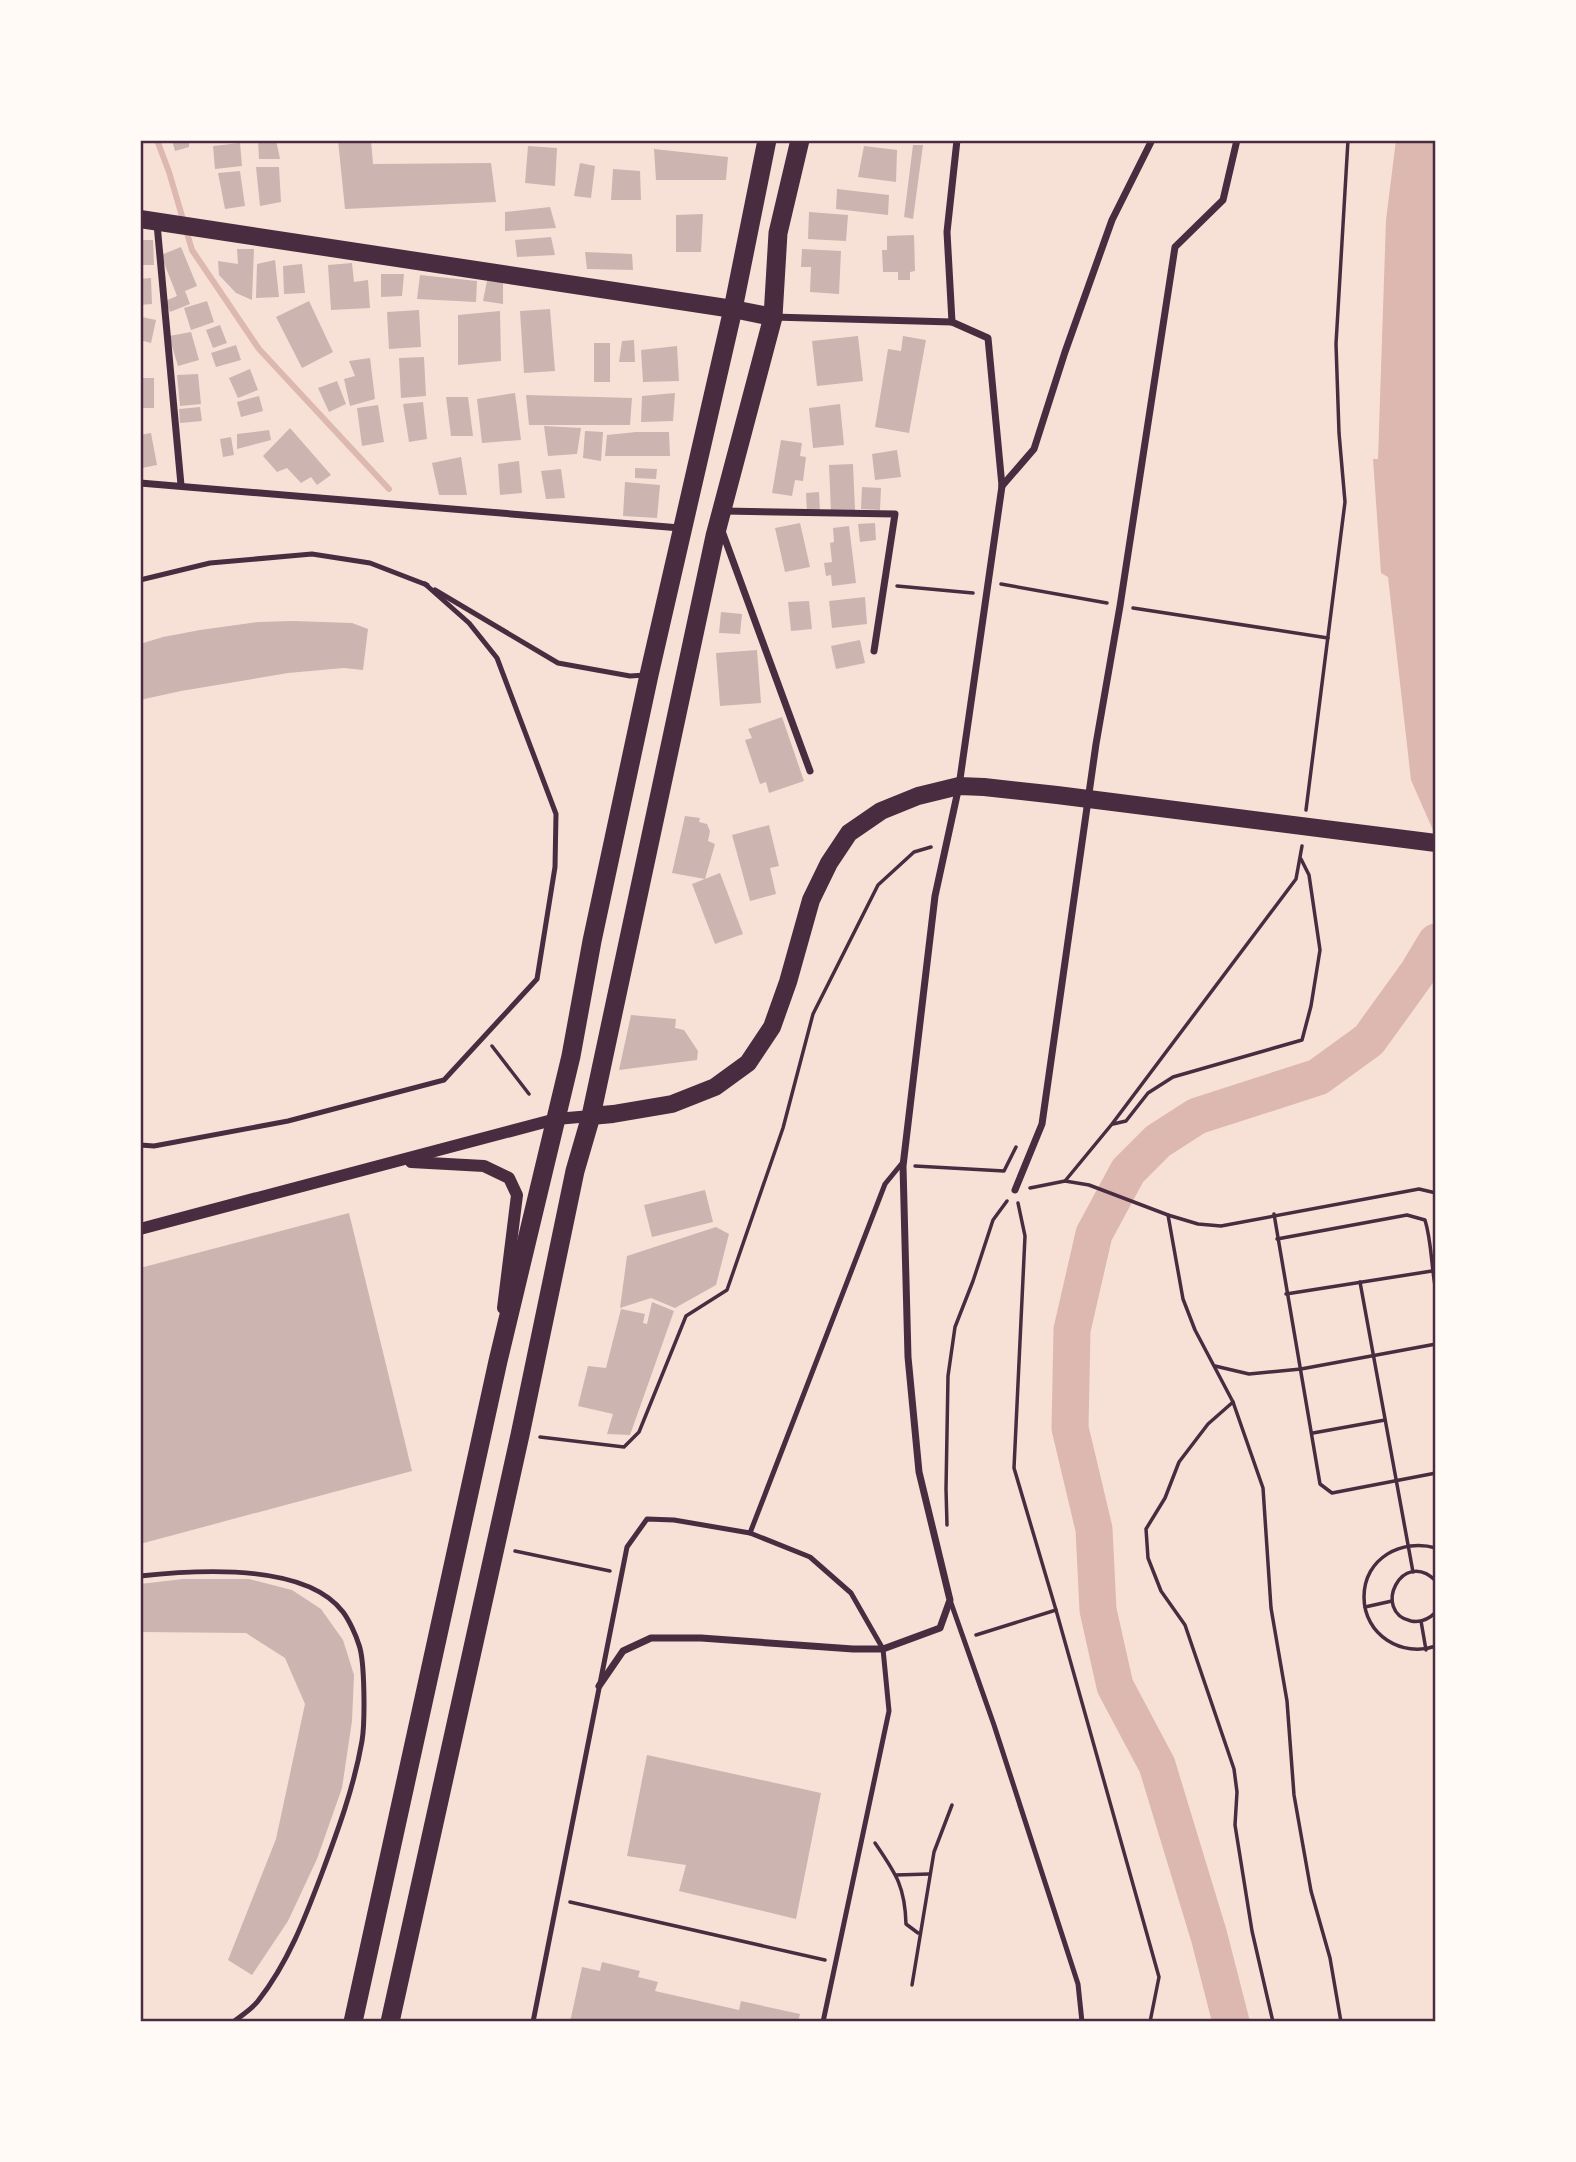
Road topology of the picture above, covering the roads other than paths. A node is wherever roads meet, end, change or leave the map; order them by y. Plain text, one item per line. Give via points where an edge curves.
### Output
1 (766, 140) edge
2 (800, 140) edge
3 (957, 140) edge
4 (1152, 140) edge
5 (1237, 140) edge
6 (148, 220) edge
7 (733, 309) junction
8 (773, 317) junction
9 (952, 322) junction
10 (729, 479) junction
11 (140, 483) edge
12 (181, 485) junction
13 (1002, 486) junction
14 (723, 511) junction
15 (682, 528) junction
16 (140, 580) edge
17 (425, 584) junction
18 (874, 651) dead end
19 (649, 675) junction
20 (810, 771) dead end
21 (959, 786) junction
22 (1436, 843) edge
23 (591, 1116) junction
24 (556, 1119) junction
25 (140, 1145) edge
26 (395, 1162) junction
27 (903, 1164) junction
28 (1015, 1190) road end
29 (140, 1228) edge
30 (498, 1361) junction
31 (750, 1533) junction
32 (140, 1576) edge
33 (950, 1600) junction
34 (883, 1648) junction
35 (599, 1686) junction
36 (233, 2022) edge
37 (352, 2022) edge
38 (390, 2022) edge
39 (533, 2022) edge
40 (823, 2022) edge
41 (1082, 2022) edge

1 - 7 highway
2 - 8 highway via 778,233
3 - 9 street via 947,232
4 - 13 street via 1112,220 1034,449
5 - 28 street via 1223,200 1175,247 1096,744 1042,1124
6 - 7 main road
6 - 12 street
7 - 8 main road
7 - 15 highway
8 - 9 street
8 - 10 highway
9 - 13 street via 988,338
10 - 14 street
10 - 23 highway
11 - 12 street
12 - 15 street
13 - 21 street
14 - 18 street via 895,514
14 - 20 street via 720,526
15 - 19 highway
16 - 17 lane via 210,563 312,554 370,563
17 - 19 lane via 558,663
17 - 25 lane via 469,623 497,658 556,814 555,867 537,979 444,1080 288,1121
19 - 24 highway
21 - 22 main road
21 - 23 main road via 881,811 849,833 811,900 772,1027 748,1063 715,1087 672,1104
21 - 27 street via 935,895
23 - 24 street
23 - 38 highway via 575,1171
24 - 26 street
24 - 30 highway
26 - 29 street
26 - 30 street via 484,1166 509,1178 517,1195
27 - 31 lane via 885,1184
27 - 33 street via 908,1357 919,1472
30 - 37 highway
31 - 34 lane via 810,1556 851,1593
31 - 35 lane via 647,1519 627,1546
32 - 36 lane via 182,1571 278,1577 319,1592 343,1611 360,1647 363,1739 347,1806 296,1942 257,2003
33 - 34 street via 940,1628
33 - 41 lane via 1079,1984
34 - 35 street via 651,1638 623,1651
34 - 40 lane via 889,1711
35 - 39 lane

